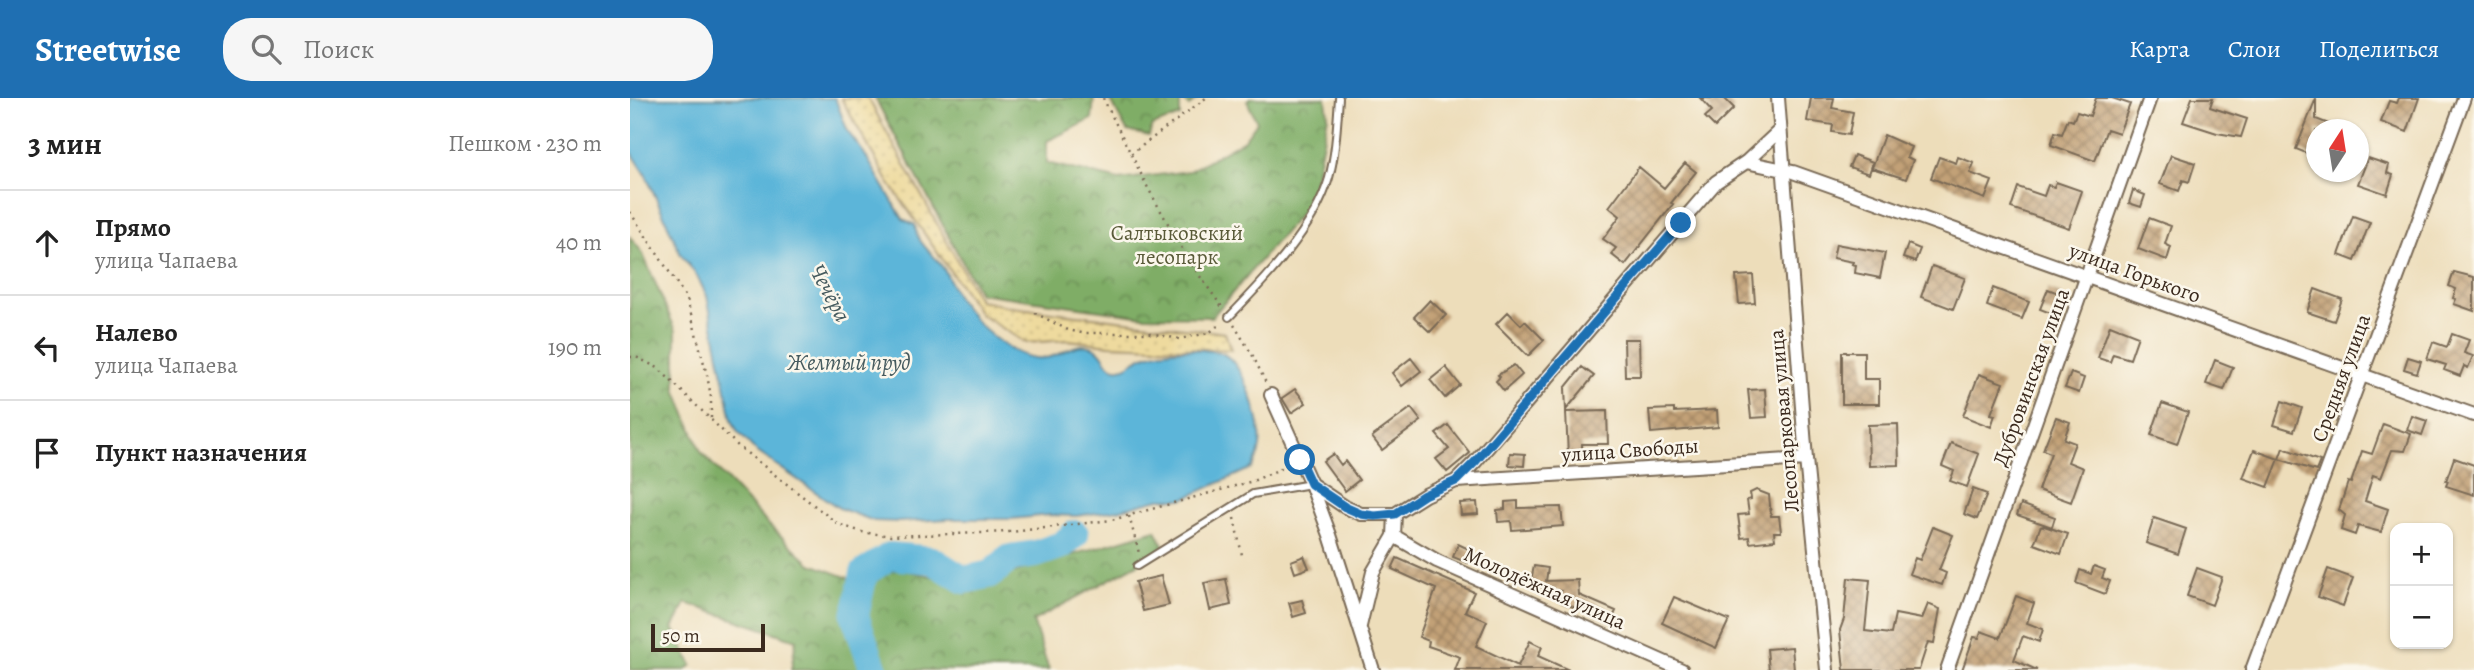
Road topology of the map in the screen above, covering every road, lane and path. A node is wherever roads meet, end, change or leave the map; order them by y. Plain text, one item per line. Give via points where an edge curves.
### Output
1 (1103, 98) edge
2 (1206, 98) edge
3 (1339, 98) edge
4 (1778, 98) edge
5 (2150, 98) edge
6 (2464, 98) edge
7 (1779, 131) junction
8 (1131, 154) junction
9 (1746, 162) junction
10 (1782, 168) junction
11 (630, 212) edge
12 (2088, 277) junction
13 (1035, 313) dead end
14 (1229, 317) junction
15 (630, 357) edge
16 (2363, 375) junction
17 (1271, 395) joint
18 (2474, 415) edge
19 (711, 420) junction
20 (1806, 459) junction
21 (1300, 460) junction
22 (1456, 481) junction
23 (1311, 484) junction
24 (1231, 508) junction
25 (1395, 514) junction
26 (1129, 516) junction
27 (1394, 536) junction
28 (1242, 555) dead end
29 (1139, 564) joint
30 (1359, 629) junction
31 (1373, 670) edge
32 (1682, 670) edge
33 (1827, 670) edge
34 (1947, 670) edge
35 (2252, 670) edge

1 - 8 path
2 - 8 path
3 - 14 lane via 1334,155 1313,217
4 - 7 street, Лесопарковая улица
5 - 12 street, Дубровинская улица
6 - 16 street, Средняя улица
7 - 9 street
7 - 10 street, Лесопарковая улица
8 - 14 path via 1189,261
9 - 10 street, улица Горького
9 - 22 street via 1716,182
10 - 12 street, улица Горького
10 - 20 street, Лесопарковая улица
11 - 19 path via 687,299 707,374
12 - 16 street, улица Горького
12 - 34 street, Дубровинская улица
13 - 14 path via 1082,333 1150,332 1179,339 1209,332
14 - 17 path
15 - 19 path via 658,368
16 - 18 street, улица Горького
16 - 35 street, Средняя улица
17 - 21 street
19 - 26 path via 838,524 862,532 891,536 1011,532
20 - 22 street, улица Свободы
20 - 33 street, Лесопарковая улица
21 - 23 street
21 - 26 path via 1253,481
22 - 25 street
23 - 24 lane via 1253,494
23 - 25 street via 1361,514
23 - 30 street
24 - 28 path
24 - 29 lane
25 - 27 street
26 - 29 path
27 - 30 street via 1374,572
27 - 32 street, Молодёжная улица via 1437,561
30 - 31 street

